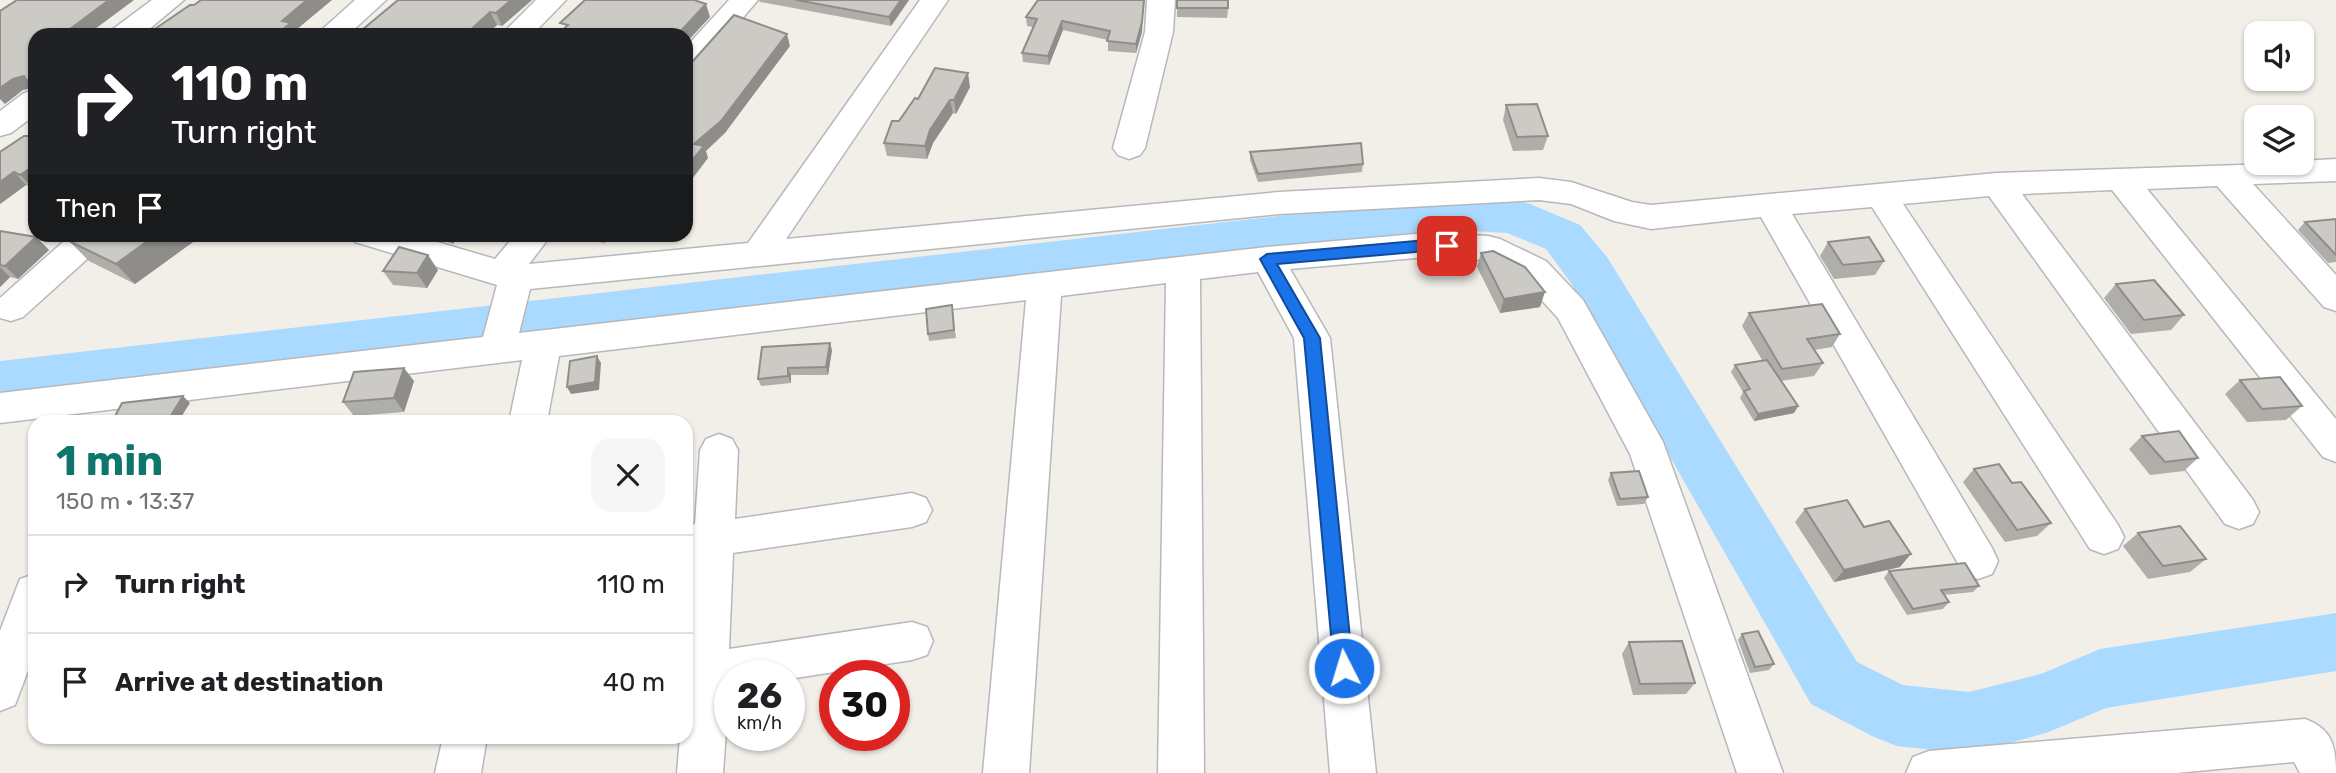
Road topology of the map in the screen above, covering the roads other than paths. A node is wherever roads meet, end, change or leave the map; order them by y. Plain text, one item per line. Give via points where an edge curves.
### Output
1 (170, 0) edge
2 (372, 0) edge
3 (552, 0) edge
4 (744, 0) edge
5 (934, 0) edge
6 (1161, 0) edge
7 (132, 28) edge
8 (338, 28) edge
9 (522, 28) edge
10 (693, 57) edge
11 (28, 110) edge
12 (11, 133) edge
13 (1129, 148) dead end
14 (2336, 170) edge
15 (2226, 175) junction
16 (2120, 178) junction
17 (1997, 184) junction
18 (1880, 194) junction
19 (1770, 205) junction
20 (85, 242) edge
21 (391, 242) edge
22 (532, 242) edge
23 (758, 255) junction
24 (1267, 259) junction
25 (1183, 269) junction
26 (510, 282) junction
27 (1045, 284) junction
28 (2336, 298) edge
29 (11, 307) dead end
30 (499, 342) junction
31 (543, 343) junction
32 (0, 408) edge
33 (99, 409) edge
34 (529, 415) edge
35 (2336, 446) edge
36 (719, 450) dead end
37 (912, 510) dead end
38 (2239, 512) dead end
39 (2104, 537) dead end
40 (700, 541) edge
41 (1979, 561) dead end
42 (28, 612) edge
43 (912, 641) dead end
44 (695, 673) edge
45 (1, 688) edge
46 (464, 744) edge
47 (2322, 750) edge
48 (2096, 765) edge
49 (458, 773) edge
50 (700, 773) edge
51 (1006, 773) edge
52 (1181, 773) edge
53 (1353, 773) edge
54 (1760, 773) edge
55 (1932, 773) edge

1 - 7 street
2 - 8 street
3 - 9 street
4 - 10 street
5 - 23 street
6 - 13 street via 1159,32
11 - 12 street
14 - 15 street
15 - 16 street
15 - 28 street
16 - 17 street
16 - 35 street
17 - 18 street
17 - 38 street
18 - 19 street
18 - 39 street
19 - 23 street via 1651,217 1571,193 1539,189 1279,203
19 - 41 street
20 - 29 street
21 - 26 street
22 - 26 street
23 - 26 street
24 - 25 street
24 - 53 street via 1312,338
24 - 54 street via 1427,246 1488,248 1534,271 1571,309 1649,453
25 - 27 street
25 - 52 street
26 - 30 street
27 - 31 street
27 - 51 street
30 - 31 street
30 - 33 street
31 - 34 street
32 - 33 street
36 - 40 street
37 - 40 street
40 - 44 street
42 - 45 street
43 - 44 street
44 - 50 street
46 - 49 street
47 - 48 street
48 - 55 street

